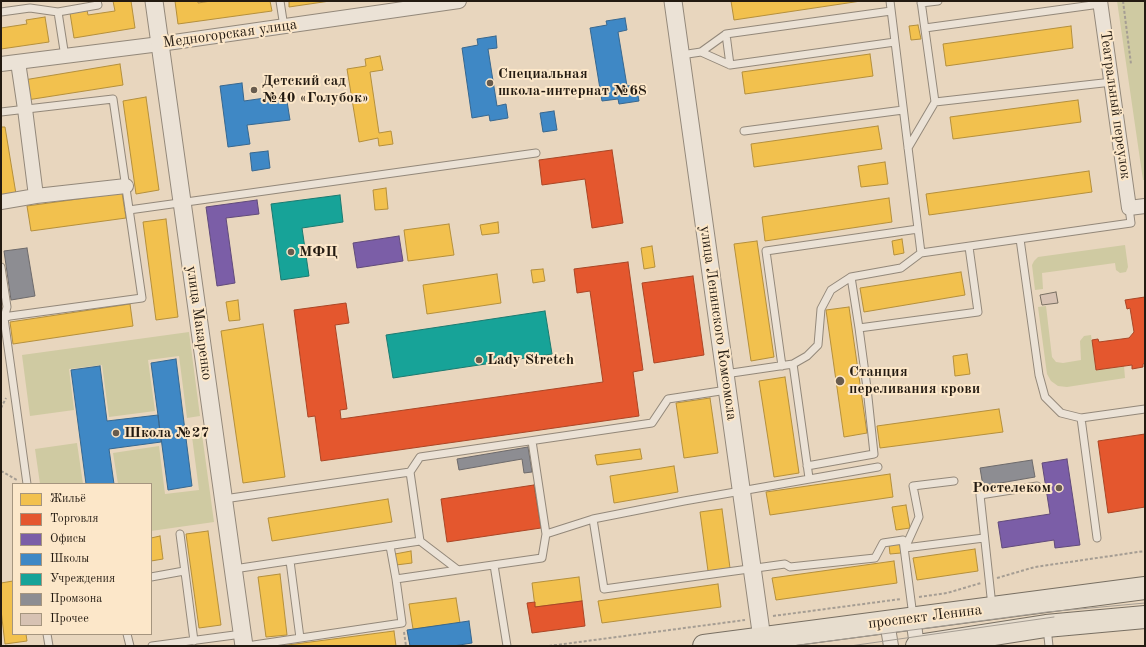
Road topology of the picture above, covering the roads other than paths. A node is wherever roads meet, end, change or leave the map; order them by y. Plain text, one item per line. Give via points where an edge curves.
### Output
1 (97, 1) edge
2 (154, 1) edge
3 (280, 1) edge
4 (458, 1) edge
5 (673, 1) edge
6 (890, 1) edge
7 (938, 1) edge
8 (921, 2) edge
9 (1100, 2) edge
10 (29, 4) edge
11 (891, 11) junction
12 (1, 12) edge
13 (58, 12) junction
14 (284, 27) junction
15 (925, 28) junction
16 (726, 34) junction
17 (895, 42) junction
18 (160, 44) junction
19 (701, 52) junction
20 (680, 55) junction
21 (65, 57) junction
22 (18, 62) junction
23 (1, 64) edge
24 (730, 64) junction
25 (1112, 82) junction
26 (935, 102) junction
27 (25, 109) junction
28 (903, 110) junction
29 (1, 112) edge
30 (744, 131) dead end
31 (908, 148) junction
32 (536, 153) dead end
33 (126, 186) junction
34 (36, 196) junction
35 (1, 202) edge
36 (182, 204) junction
37 (1145, 206) edge
38 (1129, 208) junction
39 (129, 210) junction
40 (918, 229) junction
41 (1020, 239) junction
42 (969, 247) junction
43 (921, 253) junction
44 (1, 267) edge
45 (851, 278) junction
46 (4, 318) junction
47 (859, 328) junction
48 (793, 364) junction
49 (782, 366) junction
50 (726, 382) junction
51 (1145, 409) edge
52 (1081, 418) junction
53 (532, 441) junction
54 (807, 466) junction
55 (878, 467) dead end
56 (410, 472) junction
57 (809, 478) junction
58 (954, 481) dead end
59 (27, 483) edge
60 (1037, 486) dead end
61 (741, 491) junction
62 (224, 499) junction
63 (593, 519) junction
64 (180, 534) dead end
65 (546, 534) junction
66 (984, 538) junction
67 (1098, 538) dead end
68 (420, 541) junction
69 (390, 546) junction
70 (905, 548) junction
71 (290, 561) junction
72 (494, 565) junction
73 (752, 568) junction
74 (234, 569) junction
75 (458, 570) junction
76 (184, 571) junction
77 (152, 577) edge
78 (396, 579) junction
79 (1145, 588) edge
80 (1045, 602) junction
81 (912, 608) junction
82 (992, 608) junction
83 (1145, 617) edge
84 (887, 622) junction
85 (762, 634) edge
86 (995, 634) junction
87 (47, 635) edge
88 (128, 635) edge
89 (1048, 636) edge
90 (300, 638) junction
91 (194, 641) junction
92 (245, 642) edge
93 (49, 646) edge
94 (130, 646) edge
95 (152, 646) edge
96 (507, 646) edge
97 (704, 646) edge
98 (891, 646) edge
99 (917, 646) edge

1 - 13 lane via 98,5
2 - 18 street, улица Макаренко
3 - 14 lane
4 - 14 street, Медногорская улица
5 - 20 street, улица Ленинского Комсомола
6 - 11 lane
7 - 8 lane
8 - 15 lane
9 - 15 lane
9 - 25 street, Театральный переулок
10 - 12 lane
10 - 13 lane
11 - 16 lane
11 - 17 lane
13 - 21 lane
14 - 18 street, Медногорская улица
15 - 26 lane
16 - 19 lane
16 - 24 lane
17 - 24 lane
17 - 28 lane
18 - 21 street, Медногорская улица
18 - 36 street, улица Макаренко
19 - 20 lane
19 - 24 lane
20 - 50 street, улица Ленинского Комсомола
21 - 22 street, Медногорская улица
22 - 23 street, Медногорская улица
22 - 27 street
25 - 26 lane
25 - 38 street, Театральный переулок
26 - 31 lane
27 - 29 lane
27 - 33 lane via 113,99
27 - 34 street
28 - 30 lane
28 - 31 lane
31 - 40 lane
32 - 36 lane
33 - 34 street
33 - 39 lane
34 - 35 street
36 - 39 lane
36 - 62 street, улица Макаренко
37 - 38 street
38 - 41 lane via 1131,223
39 - 46 lane via 142,298
40 - 43 lane
40 - 49 lane via 766,251
41 - 42 lane
41 - 52 lane via 1039,375 1045,397 1061,413
42 - 43 lane
42 - 47 lane via 978,312
43 - 45 lane via 901,268
44 - 46 lane via 7,306
45 - 47 lane
45 - 48 lane via 831,290 821,309 818,344 807,356
46 - 59 lane
47 - 54 lane via 874,454
48 - 49 lane
48 - 54 lane
49 - 50 lane
50 - 53 lane via 668,399 652,423
50 - 61 street, улица Ленинского Комсомола
51 - 52 lane
52 - 67 lane
53 - 56 lane via 420,457
53 - 65 lane
54 - 57 lane
55 - 57 lane
56 - 62 lane
56 - 68 lane
57 - 61 lane
58 - 70 lane via 914,486 919,517
60 - 66 lane via 980,495
61 - 63 lane
61 - 73 street, улица Ленинского Комсомола
62 - 74 street, улица Макаренко
63 - 65 lane
63 - 73 lane via 604,589
64 - 76 lane
65 - 72 lane via 542,558
66 - 70 lane
66 - 82 lane
68 - 69 lane
68 - 75 lane
69 - 71 lane
69 - 78 lane
70 - 73 lane via 903,540 883,543 875,558 790,567 785,564
70 - 81 lane
71 - 74 lane
71 - 90 lane
72 - 75 lane
72 - 96 lane
73 - 85 street, улица Ленинского Комсомола
74 - 92 street, улица Макаренко
75 - 78 lane
76 - 77 lane
76 - 91 lane
78 - 90 lane via 402,623
79 - 80 main road, проспект Ленина
80 - 82 main road, проспект Ленина
80 - 89 street
81 - 82 main road, проспект Ленина
81 - 84 main road, проспект Ленина
81 - 99 street
82 - 86 street
83 - 89 main road, проспект Ленина
84 - 85 main road, проспект Ленина
84 - 98 street
85 - 97 main road, проспект Ленина
86 - 89 main road, проспект Ленина
86 - 99 main road, проспект Ленина
87 - 93 lane
88 - 94 lane
90 - 92 lane
91 - 92 lane
91 - 95 lane

